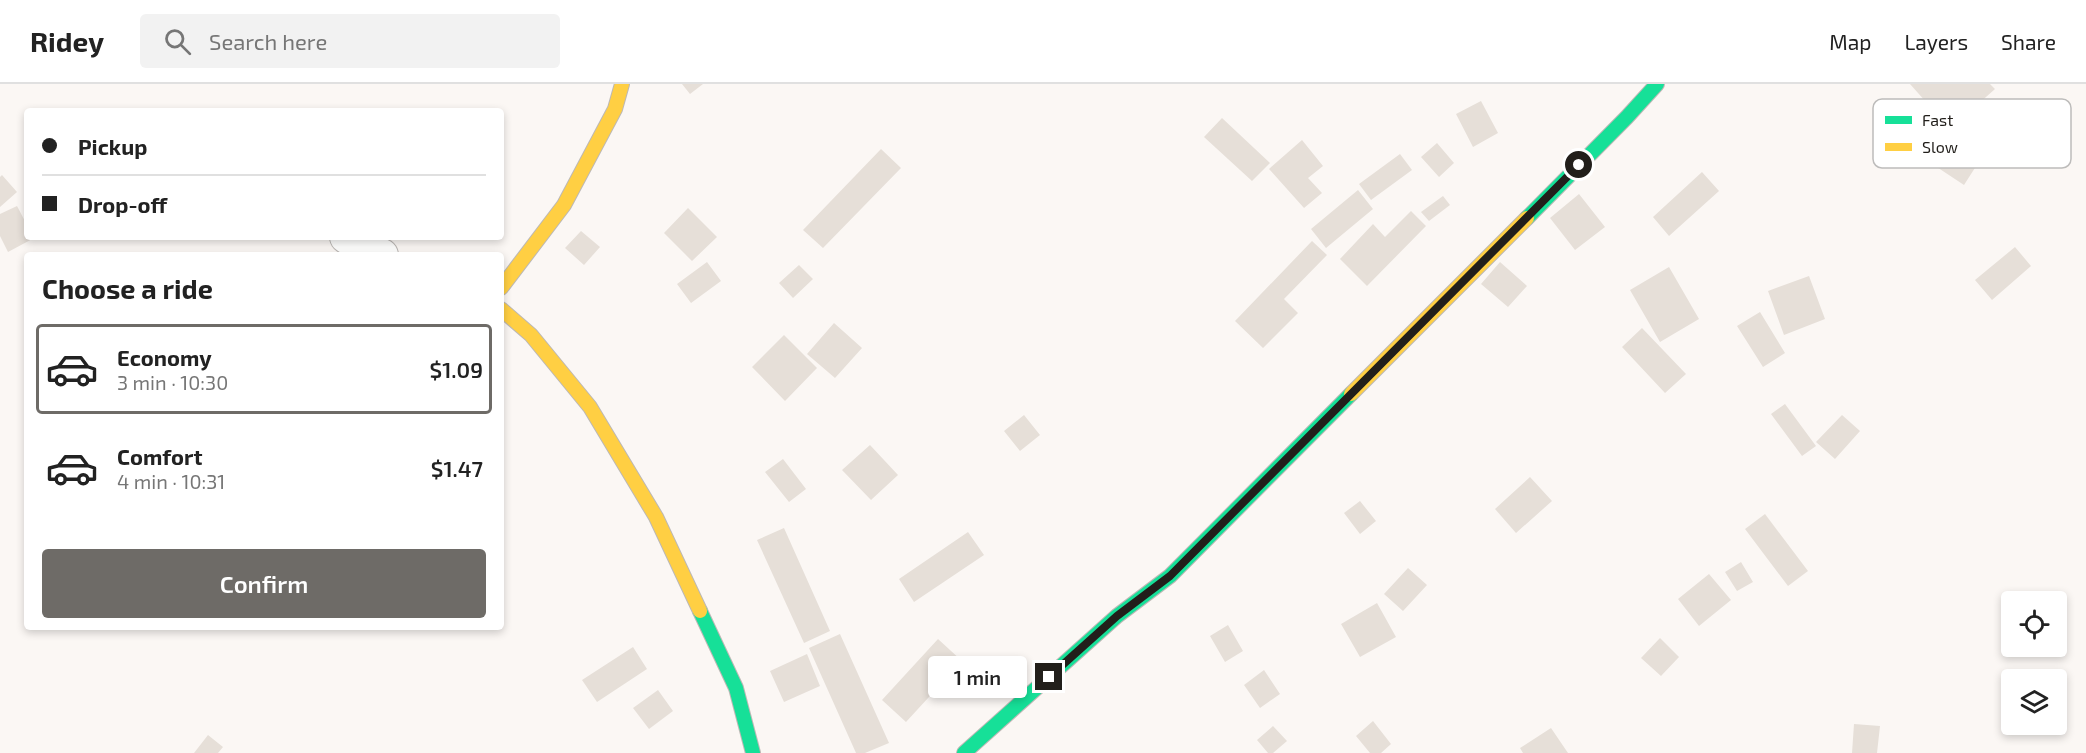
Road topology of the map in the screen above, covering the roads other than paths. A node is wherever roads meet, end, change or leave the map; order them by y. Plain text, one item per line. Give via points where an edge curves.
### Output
1 (622, 84) edge
2 (1657, 84) edge
3 (350, 240) edge
4 (375, 252) edge
5 (504, 284) edge
6 (504, 312) edge
7 (753, 753) edge
8 (964, 753) edge

1 - 5 street via 615,109 564,205
2 - 8 street via 1170,576 1117,616
3 - 4 street
6 - 7 street via 531,336 590,407 656,518 736,688

